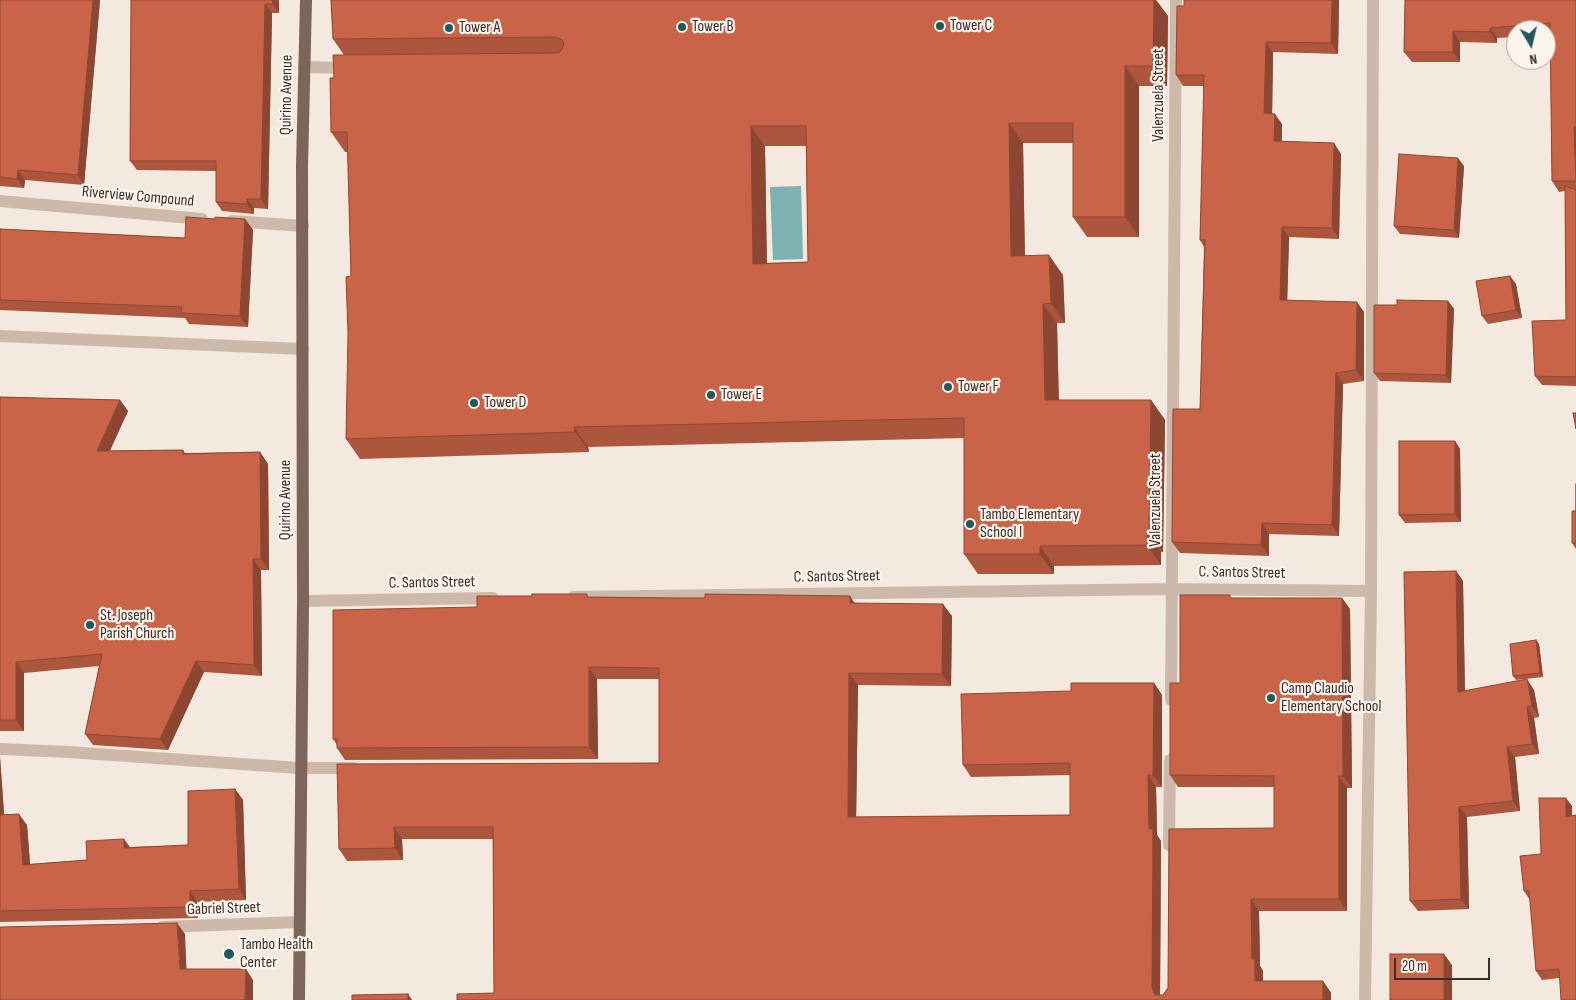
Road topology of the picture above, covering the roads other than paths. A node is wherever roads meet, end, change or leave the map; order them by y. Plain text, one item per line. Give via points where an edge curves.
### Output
1 (306, 0) edge
2 (1176, 0) edge
3 (1373, 0) edge
4 (304, 67) junction
5 (361, 68) edge
6 (0, 201) edge
7 (303, 226) junction
8 (0, 336) edge
9 (303, 349) junction
10 (1171, 589) junction
11 (1371, 591) junction
12 (562, 597) edge
13 (502, 598) edge
14 (303, 601) junction
15 (1170, 716) edge
16 (1170, 746) edge
17 (0, 749) edge
18 (300, 768) junction
19 (368, 768) edge
20 (1169, 853) edge
21 (298, 922) junction
22 (147, 927) edge
23 (299, 1000) edge
24 (1365, 1000) edge

1 - 4 main road, Quirino Avenue
2 - 10 street, Valenzuela Street
3 - 11 street
4 - 5 street
4 - 7 main road, Quirino Avenue
6 - 7 street, Riverview Compound
7 - 9 main road, Quirino Avenue
8 - 9 street
9 - 14 main road, Quirino Avenue
10 - 11 street, C. Santos Street
10 - 12 street, C. Santos Street
10 - 15 street, Valenzuela Street
11 - 24 street
13 - 14 street, C. Santos Street
14 - 18 main road, Quirino Avenue
16 - 20 street
17 - 18 street
18 - 19 street
18 - 21 main road, Quirino Avenue
21 - 22 street, Gabriel Street
21 - 23 main road, Quirino Avenue

